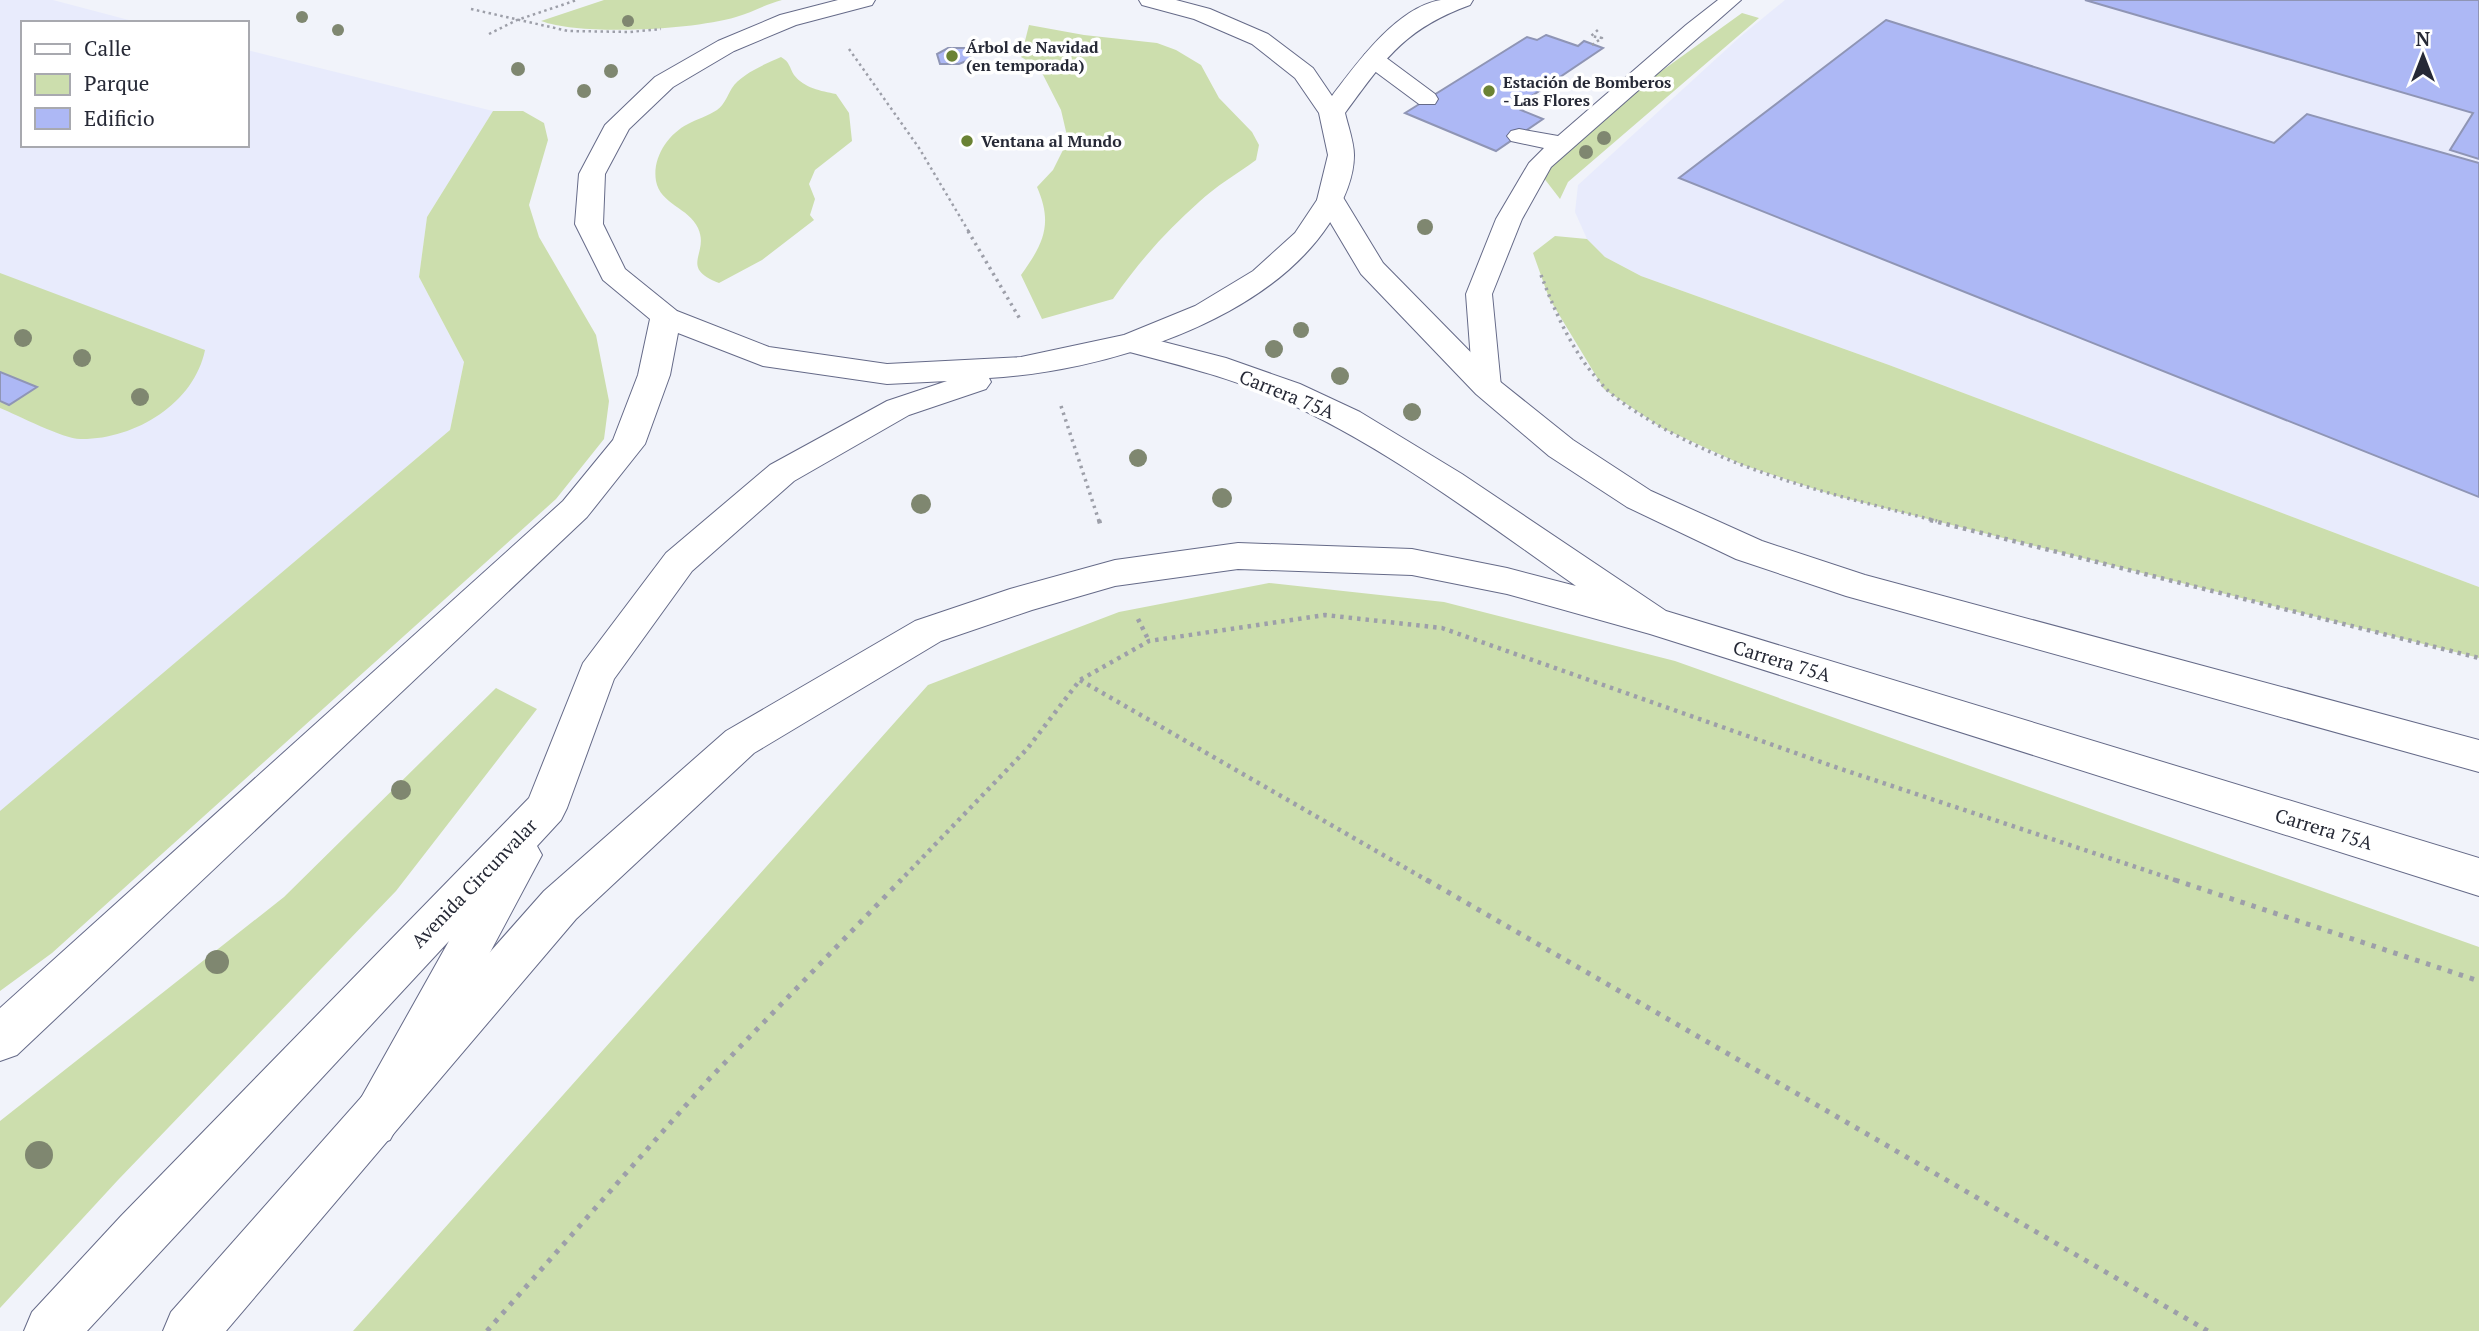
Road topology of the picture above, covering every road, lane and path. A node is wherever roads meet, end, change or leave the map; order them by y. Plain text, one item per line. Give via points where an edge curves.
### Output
1 (577, 0) edge
2 (864, 0) edge
3 (1150, 0) edge
4 (1462, 0) edge
5 (1731, 0) edge
6 (471, 9) dead end
7 (517, 20) junction
8 (671, 28) dead end
9 (1599, 29) dead end
10 (489, 34) dead end
11 (844, 42) dead end
12 (1592, 45) dead end
13 (1373, 59) junction
14 (1427, 99) dead end
15 (1332, 113) junction
16 (1519, 136) dead end
17 (1562, 144) junction
18 (1331, 200) junction
19 (1537, 264) dead end
20 (666, 317) junction
21 (1133, 343) junction
22 (1034, 365) junction
23 (1487, 387) junction
24 (1115, 573) junction
25 (1653, 621) junction
26 (2479, 658) edge
27 (1080, 680) junction
28 (2479, 756) edge
29 (546, 808) junction
30 (2479, 877) edge
31 (2479, 981) edge
32 (0, 1039) edge
33 (372, 1123) junction
34 (51, 1331) edge
35 (190, 1331) edge
36 (487, 1331) edge
37 (2208, 1331) edge

1 - 7 path
2 - 20 main road via 788,20 726,46 664,82 618,125 592,174 589,224 614,274
3 - 15 main road via 1202,14 1259,39 1304,73
4 - 13 main road via 1421,17
5 - 17 lane
6 - 7 path
7 - 8 path via 568,31
7 - 10 path
9 - 12 path via 1591,36 1602,38
11 - 22 path via 919,148
13 - 14 lane
13 - 15 main road
15 - 18 main road via 1341,155
16 - 17 lane
17 - 23 lane via 1541,163 1509,219 1479,294
18 - 21 main road via 1305,239 1263,277 1206,312
18 - 23 main road via 1371,268
19 - 26 path via 1549,298 1604,389 1662,428 1743,465 1847,498
20 - 22 main road via 763,356 887,374
20 - 32 main road via 654,375 628,443 575,509
21 - 22 main road
21 - 25 main road, Carrera 75A via 1289,391 1348,419 1450,482
22 - 24 path
22 - 29 main road, Avenida Circunvalar via 898,408 782,473 679,562 597,674
23 - 28 main road via 1561,448 1639,499 1749,550 1859,587
24 - 25 main road via 1238,556 1412,562 1507,581
24 - 33 main road via 928,631 740,742 560,905
25 - 30 main road, Carrera 75A
27 - 31 path via 1149,641 1325,615 1442,628 1825,763
27 - 36 path via 1027,749 710,1078
27 - 37 path
29 - 33 main road
29 - 34 main road, Avenida Circunvalar
33 - 35 main road

